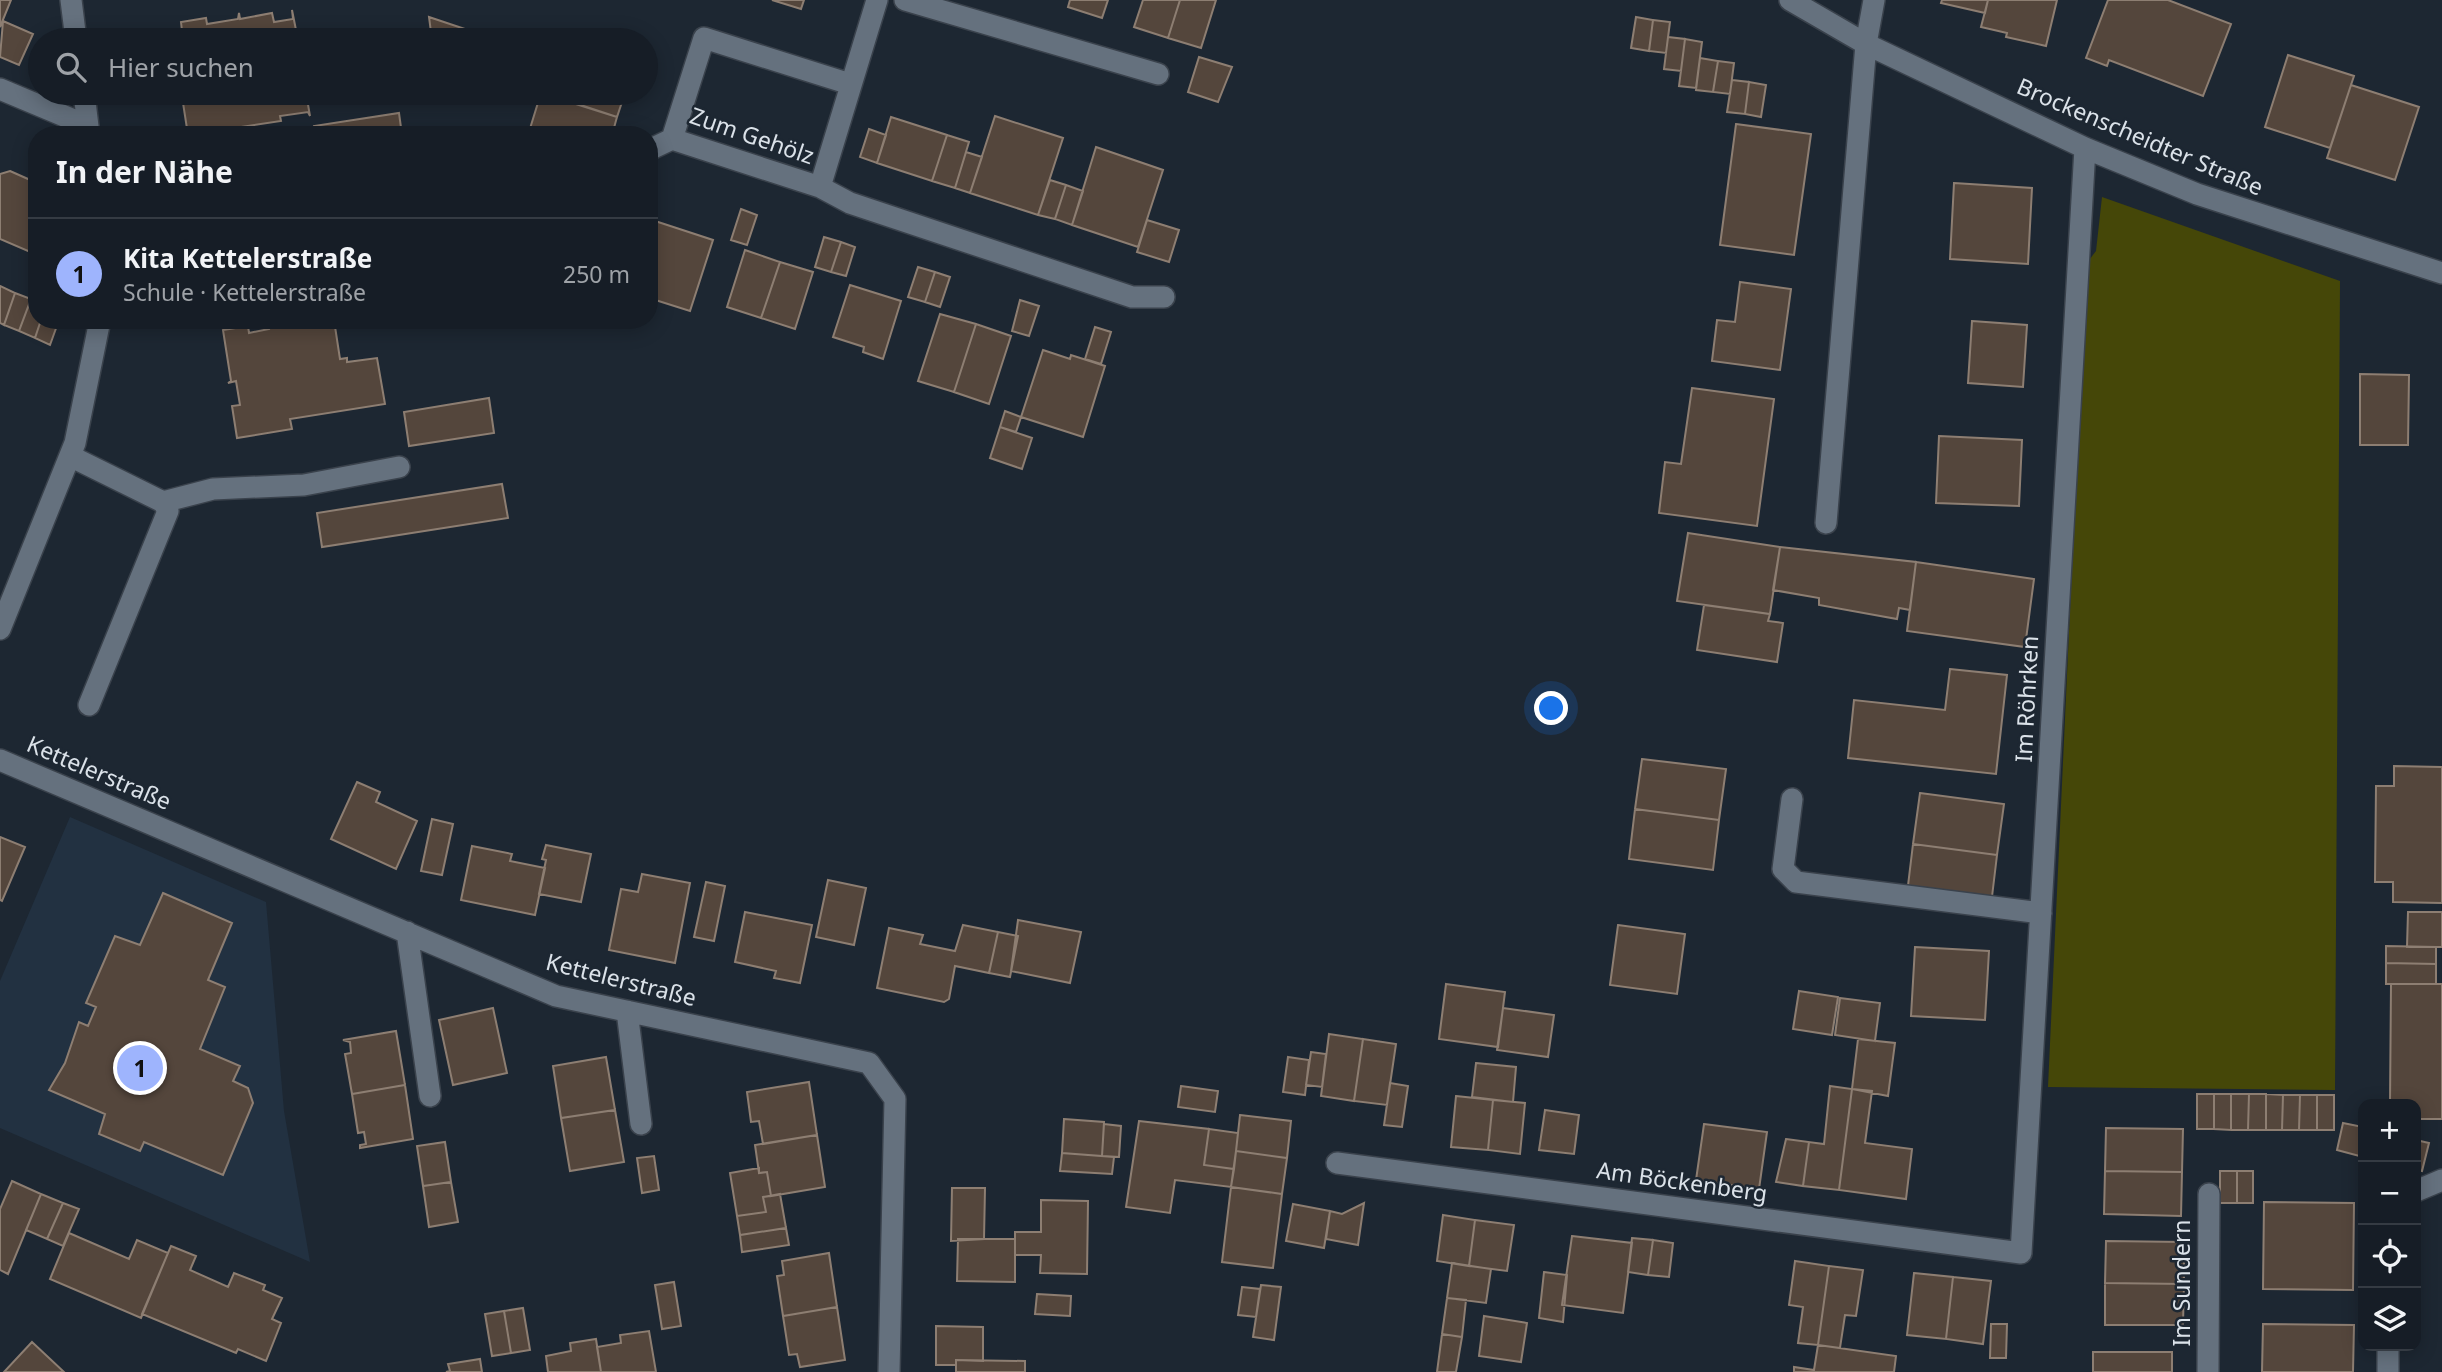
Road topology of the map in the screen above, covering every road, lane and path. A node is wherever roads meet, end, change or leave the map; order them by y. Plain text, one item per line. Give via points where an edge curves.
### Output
1 (71, 0) edge
2 (877, 0) edge
3 (905, 0) edge
4 (1790, 0) edge
5 (1874, 0) edge
6 (74, 28) edge
7 (1866, 44) junction
8 (1158, 75) dead end
9 (850, 85) junction
10 (0, 89) edge
11 (28, 102) edge
12 (34, 105) edge
13 (85, 105) edge
14 (78, 126) edge
15 (88, 126) edge
16 (672, 139) junction
17 (658, 146) edge
18 (2085, 148) junction
19 (820, 187) junction
20 (2442, 273) edge
21 (1164, 297) dead end
22 (98, 329) edge
23 (70, 456) junction
24 (399, 467) dead end
25 (163, 502) junction
26 (1826, 523) dead end
27 (0, 629) edge
28 (89, 705) dead end
29 (0, 760) edge
30 (1792, 799) dead end
31 (2041, 914) junction
32 (407, 932) junction
33 (627, 1011) junction
34 (430, 1096) dead end
35 (641, 1124) dead end
36 (1337, 1163) dead end
37 (2442, 1180) edge
38 (2421, 1189) edge
39 (2209, 1194) dead end
40 (2021, 1253) joint
41 (2388, 1351) edge
42 (889, 1372) edge
43 (2208, 1372) edge
44 (2388, 1372) edge

1 - 6 street
2 - 9 street, Zum Gehölz
3 - 8 street
4 - 7 street, Brockenscheidter Straße
5 - 7 street
7 - 18 street, Brockenscheidter Straße
7 - 26 street
9 - 16 street, Zum Gehölz via 704,38
9 - 19 street, Zum Gehölz
10 - 11 street
12 - 14 street
13 - 15 street
16 - 17 street
16 - 19 street, Zum Gehölz
18 - 20 street, Brockenscheidter Straße via 2209,198
18 - 31 street, Im Röhrken
19 - 21 street, Zum Gehölz via 850,203 1132,297
22 - 23 street
23 - 25 street
23 - 27 street
24 - 25 street via 304,485 214,489
25 - 28 street via 168,510
29 - 32 street, Kettelerstraße
30 - 31 street via 1783,869 1796,882
31 - 40 street, Im Röhrken
32 - 33 street, Kettelerstraße via 556,996
32 - 34 street
33 - 35 street
33 - 42 street, Kettelerstraße via 869,1063 895,1099
36 - 40 street, Am Böckenberg
37 - 38 street
39 - 43 street, Im Sundern
41 - 44 street

